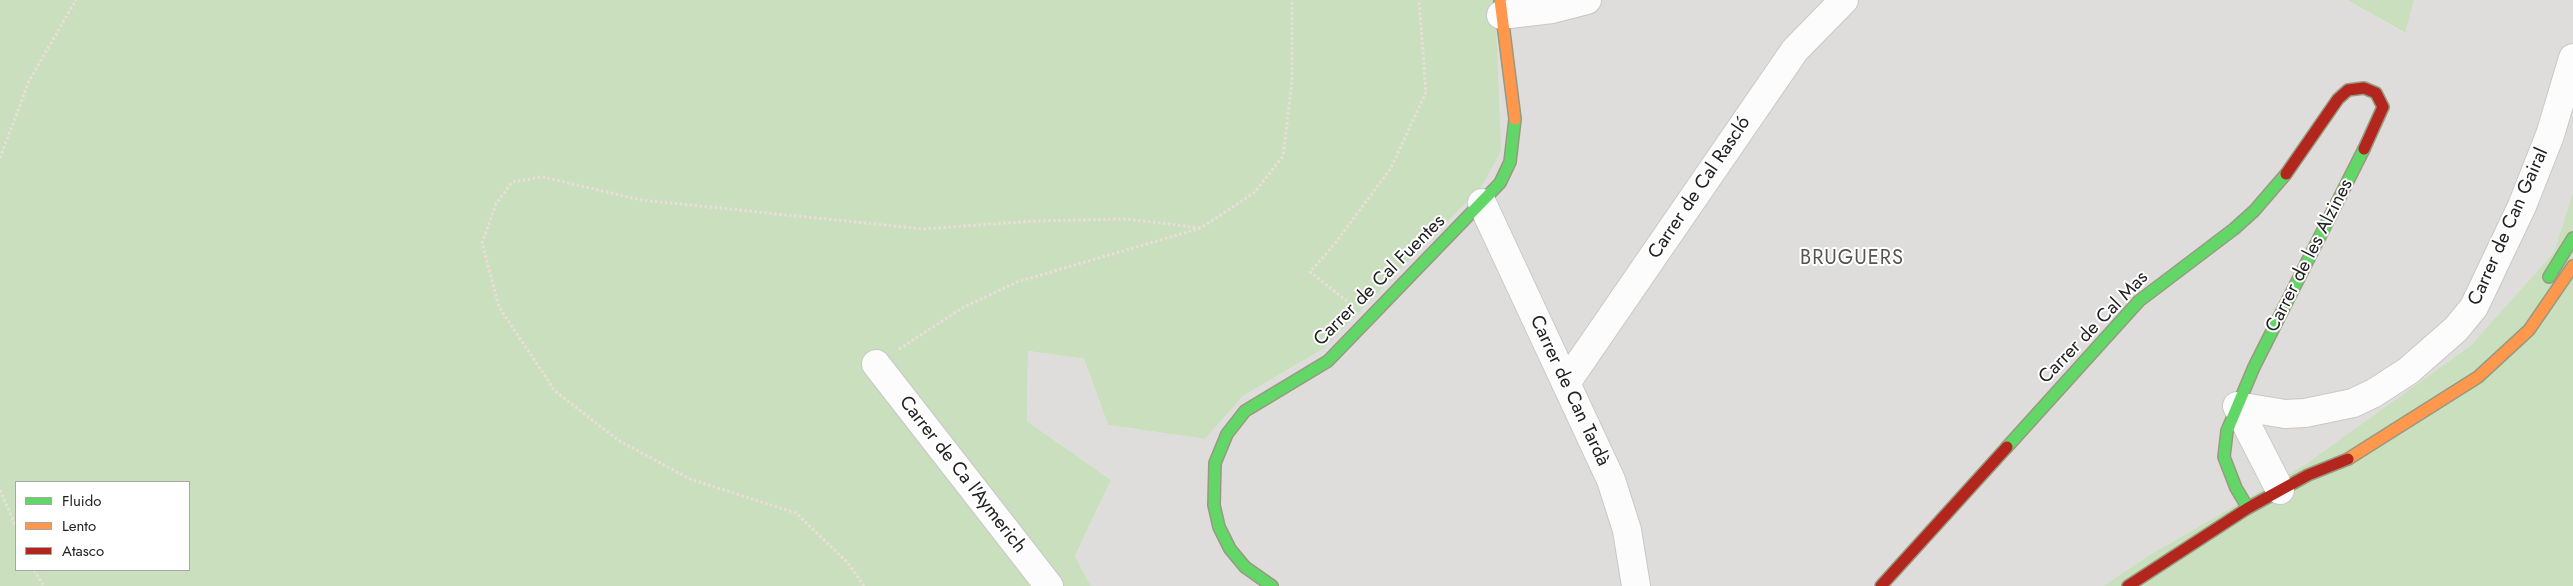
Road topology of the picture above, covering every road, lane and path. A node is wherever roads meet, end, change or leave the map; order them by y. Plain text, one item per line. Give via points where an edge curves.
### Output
1 (76, 0) edge
2 (1292, 0) edge
3 (1419, 0) edge
4 (1587, 0) edge
5 (1844, 0) edge
6 (1500, 7) edge
7 (2573, 58) edge
8 (2383, 107) joint
9 (0, 158) edge
10 (1482, 203) junction
11 (1201, 228) junction
12 (2573, 238) edge
13 (2573, 266) edge
14 (2543, 286) dead end
15 (1369, 319) junction
16 (876, 364) joint
17 (2474, 365) dead end
18 (1566, 383) junction
19 (2427, 395) dead end
20 (2236, 406) junction
21 (2324, 456) dead end
22 (2308, 475) junction
23 (0, 490) edge
24 (2280, 490) junction
25 (2248, 508) junction
26 (15, 525) edge
27 (35, 571) edge
28 (44, 586) edge
29 (864, 586) edge
30 (1049, 586) edge
31 (1272, 586) edge
32 (1636, 586) edge
33 (1881, 586) edge
34 (2128, 586) edge

1 - 9 path via 28,81
2 - 11 path via 1292,82 1283,156 1255,192
3 - 15 path via 1426,92 1391,168 1310,272
4 - 6 street via 1552,9
5 - 18 street, Carrer de Cal Rascló via 1795,50
6 - 10 street, Carrer de Cal Fuentes via 1514,142 1510,162 1500,183
7 - 20 street, Carrer de Can Gairal via 2550,135 2522,206 2474,307 2456,329 2408,371 2353,403 2285,414
8 - 20 street, Carrer de les Alzines
8 - 33 street, Carrer de Cal Mas via 2376,93 2364,88 2348,90 2338,99 2286,176 2268,196 2234,229 2139,301
10 - 15 street, Carrer de Cal Fuentes
10 - 18 street, Carrer de Can Tardà
11 - 16 path via 1017,282 964,307
11 - 29 path via 1127,219 1033,221 924,229 641,200 543,177 512,182 496,204 482,242 499,307 555,391 618,440 690,479 796,513 848,562
12 - 14 street
13 - 22 street via 2529,330 2478,377 2342,463
15 - 31 street, Carrer de Cal Fuentes via 1328,361 1245,411 1227,434 1215,463 1214,505 1219,527 1230,549 1245,567
16 - 30 street, Carrer de Ca l'Aymerich
17 - 19 street
18 - 32 street, Carrer de Can Tardà via 1611,480 1627,530
20 - 24 street
20 - 25 street, Carrer de les Alzines via 2227,431 2224,457
21 - 22 street
22 - 24 street
23 - 26 path
24 - 25 street
25 - 34 street
27 - 28 path

